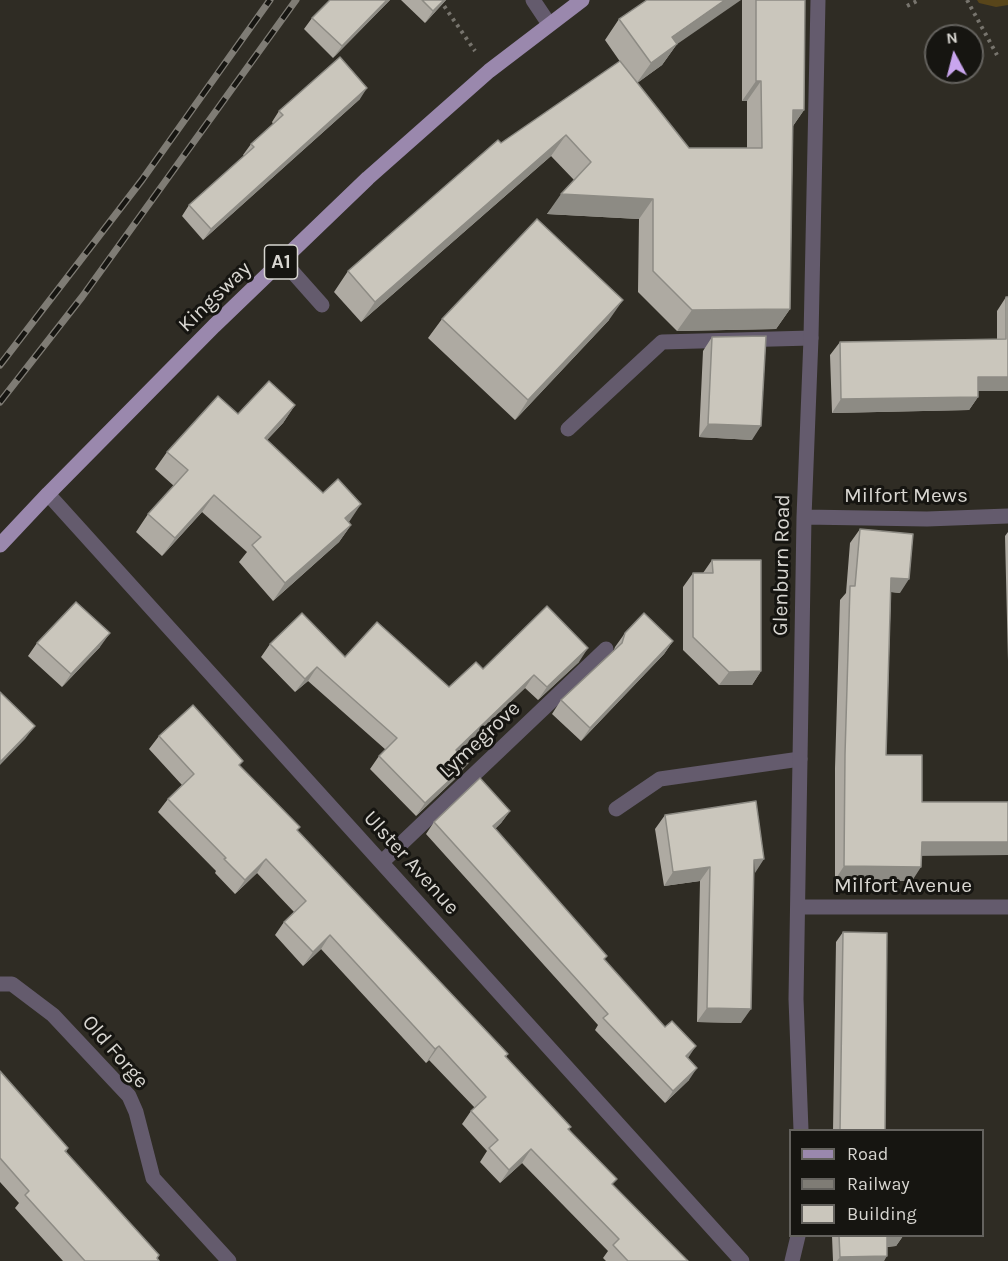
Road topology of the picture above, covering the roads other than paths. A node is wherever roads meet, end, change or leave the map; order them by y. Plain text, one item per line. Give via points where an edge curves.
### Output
1 (533, 0) edge
2 (582, 0) edge
3 (818, 0) edge
4 (549, 24) junction
5 (282, 260) junction
6 (321, 305) dead end
7 (812, 338) junction
8 (568, 429) dead end
9 (48, 494) junction
10 (1008, 516) edge
11 (804, 517) junction
12 (0, 545) edge
13 (606, 649) dead end
14 (800, 759) junction
15 (616, 809) dead end
16 (382, 862) junction
17 (1008, 907) edge
18 (798, 908) junction
19 (0, 984) edge
20 (801, 1129) edge
21 (798, 1237) edge
22 (229, 1261) edge
23 (742, 1261) edge
24 (792, 1261) edge

1 - 4 street
2 - 4 main road, Kingsway / A1
3 - 7 street, Glenburn Road
4 - 5 main road, Kingsway / A1 via 489,71
5 - 6 street
5 - 9 main road, Kingsway / A1
7 - 8 street via 662,342
7 - 11 street, Glenburn Road
9 - 12 main road, Kingsway / A1
9 - 16 street, Ulster Avenue
10 - 11 street, Milfort Mews
11 - 14 street, Glenburn Road
13 - 16 street, Lymegrove
14 - 15 street via 660,778
14 - 18 street, Glenburn Road
16 - 23 street, Ulster Avenue
17 - 18 street, Milfort Avenue
18 - 20 street, Glenburn Road via 796,999
19 - 22 street, Old Forge via 12,984 53,1015 129,1096 153,1178
21 - 24 street

